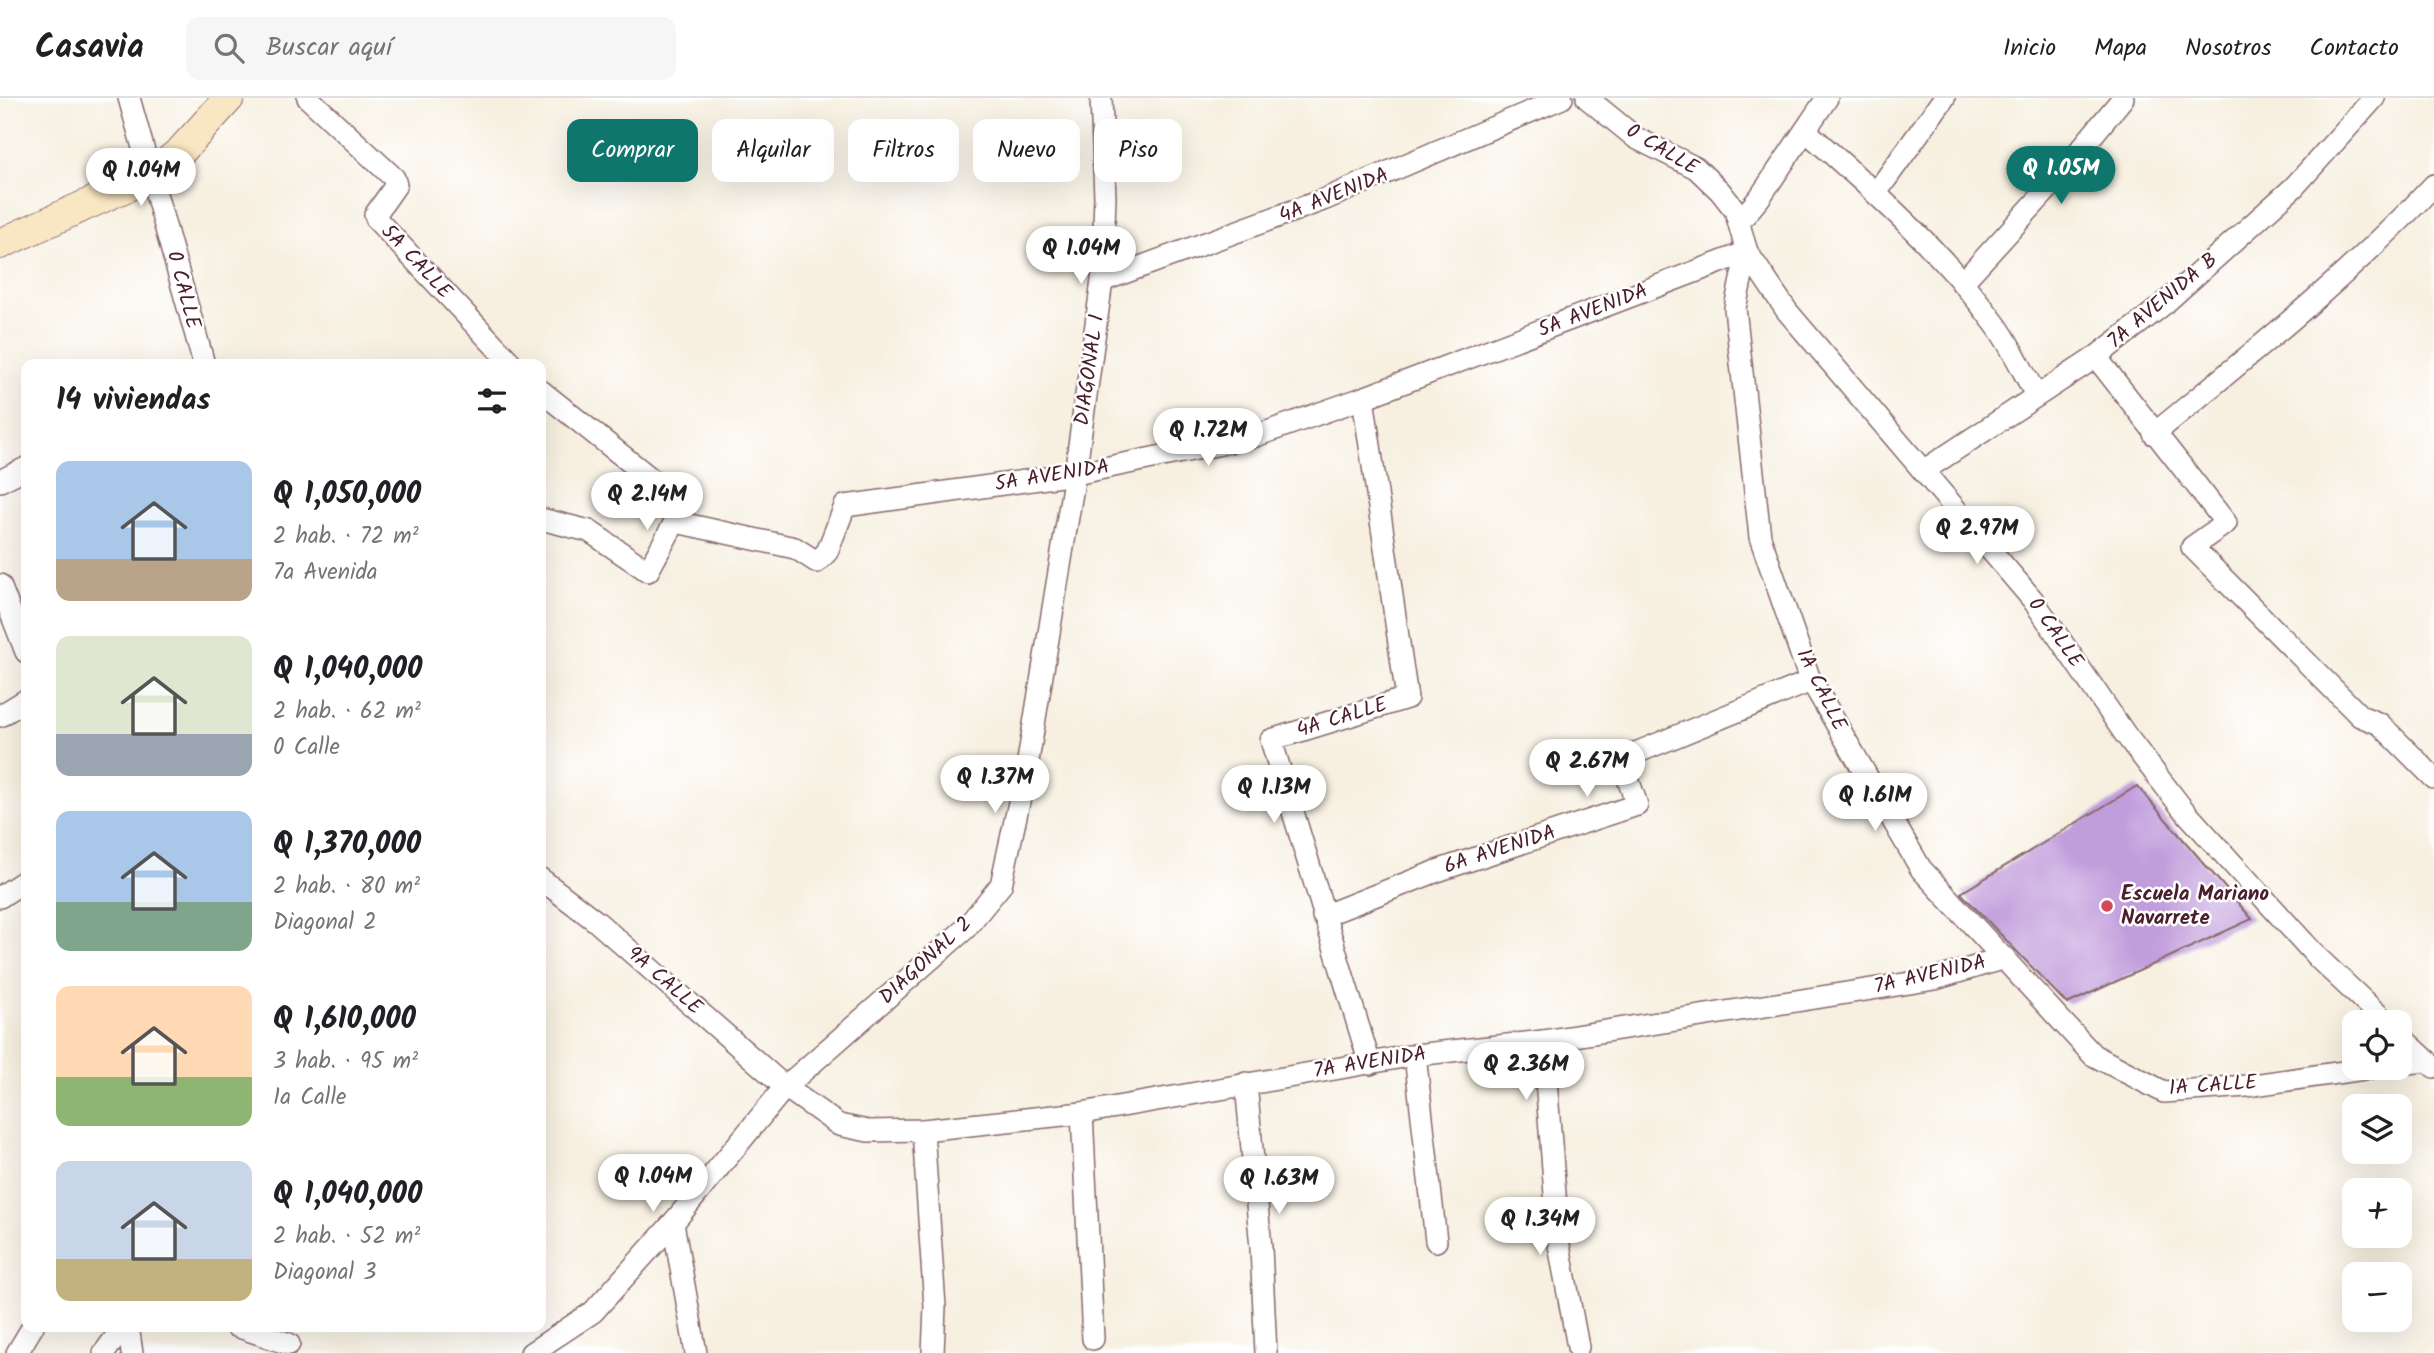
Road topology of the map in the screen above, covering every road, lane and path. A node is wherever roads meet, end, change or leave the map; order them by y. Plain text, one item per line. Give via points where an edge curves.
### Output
1 (129, 98) edge
2 (229, 98) edge
3 (308, 98) edge
4 (1101, 98) edge
5 (1562, 98) edge
6 (1587, 98) edge
7 (1827, 98) edge
8 (1944, 98) edge
9 (2123, 98) edge
10 (2374, 98) edge
11 (1806, 131) junction
12 (152, 175) junction
13 (2434, 185) edge
14 (1876, 193) junction
15 (1740, 221) junction
16 (0, 244) edge
17 (1747, 252) junction
18 (1102, 281) junction
19 (1962, 283) junction
20 (2095, 357) junction
21 (203, 359) edge
22 (507, 359) edge
23 (546, 395) edge
24 (2036, 395) junction
25 (1363, 398) junction
26 (2154, 434) junction
27 (21, 470) edge
28 (1923, 471) junction
29 (1075, 474) junction
30 (0, 481) edge
31 (546, 520) edge
32 (676, 522) junction
33 (0, 585) edge
34 (21, 639) edge
35 (1811, 681) junction
36 (21, 703) edge
37 (0, 716) edge
38 (2434, 778) edge
39 (21, 883) edge
40 (546, 883) edge
41 (0, 897) edge
42 (1323, 916) junction
43 (2005, 958) junction
44 (2373, 1010) edge
45 (1543, 1041) junction
46 (2412, 1047) edge
47 (1415, 1055) junction
48 (1370, 1063) junction
49 (2412, 1064) edge
50 (2430, 1064) edge
51 (2342, 1072) edge
52 (1246, 1083) junction
53 (785, 1087) junction
54 (1082, 1113) junction
55 (923, 1130) junction
56 (673, 1223) junction
57 (1436, 1241) dead end
58 (29, 1332) edge
59 (121, 1332) edge
60 (127, 1332) edge
61 (254, 1332) edge
62 (1093, 1339) dead end
63 (289, 1344) dead end
64 (1578, 1347) dead end
65 (17, 1353) edge
66 (104, 1353) edge
67 (132, 1353) edge
68 (531, 1353) edge
69 (696, 1353) edge
70 (933, 1353) edge
71 (1266, 1353) edge

1 - 12 street
2 - 12 street via 181,151
3 - 22 street, 5A CALLE via 394,178 396,185 377,209 377,220
4 - 18 street, DIAGONAL 1
5 - 18 street, 4A AVENIDA via 1348,190
6 - 15 street, 0 CALLE via 1636,138 1696,167
7 - 11 street
8 - 14 street
9 - 19 street
10 - 20 street, 7A AVENIDA B via 2294,187 2164,304
11 - 14 street
11 - 15 street
12 - 16 street
12 - 21 street, 0 CALLE
13 - 26 street via 2383,239 2300,314
14 - 19 street
15 - 17 street, 0 CALLE
17 - 25 street, 5A AVENIDA
17 - 28 street, 0 CALLE via 1787,311
17 - 35 street, 1A CALLE via 1735,309 1760,537
18 - 29 street, DIAGONAL 1
19 - 24 street via 2005,338
20 - 24 street, 7A AVENIDA B
20 - 26 street
23 - 32 street via 681,501 684,508
24 - 28 street, 7A AVENIDA B
25 - 29 street, 5A AVENIDA via 1250,438
25 - 42 street, 4A CALLE via 1407,698 1271,740
26 - 38 street via 2226,523 2192,547 2360,716 2380,724
27 - 30 street
28 - 44 street, 0 CALLE via 2033,600 2124,734 2182,807 2318,958
29 - 32 street, 5A AVENIDA via 845,506 827,552 817,562 795,548
29 - 53 street, DIAGONAL 2 via 1028,761 1001,885 965,929
31 - 32 street via 589,531 645,571 651,569
33 - 34 street
35 - 42 street, 6A AVENIDA via 1621,758 1637,804 1437,871
35 - 43 street, 1A CALLE via 1921,869
36 - 37 street
39 - 41 street
40 - 53 street, 9A CALLE
42 - 48 street, 4A CALLE
43 - 45 street, 7A AVENIDA via 1935,979
43 - 51 street, 1A CALLE via 2093,1055 2164,1093
45 - 47 street, 7A AVENIDA
45 - 64 street via 1559,1245
46 - 50 street
47 - 48 street, 7A AVENIDA
47 - 57 street
48 - 52 street, 7A AVENIDA
49 - 50 street
52 - 54 street, 7A AVENIDA
52 - 71 street
53 - 55 street, 7A AVENIDA via 839,1125 868,1131
53 - 56 street, DIAGONAL 2
54 - 55 street, 7A AVENIDA
54 - 62 street
55 - 70 street via 935,1307
56 - 68 street, DIAGONAL 2 via 593,1312
56 - 69 street
58 - 65 street
59 - 66 street
60 - 67 street
61 - 63 street

